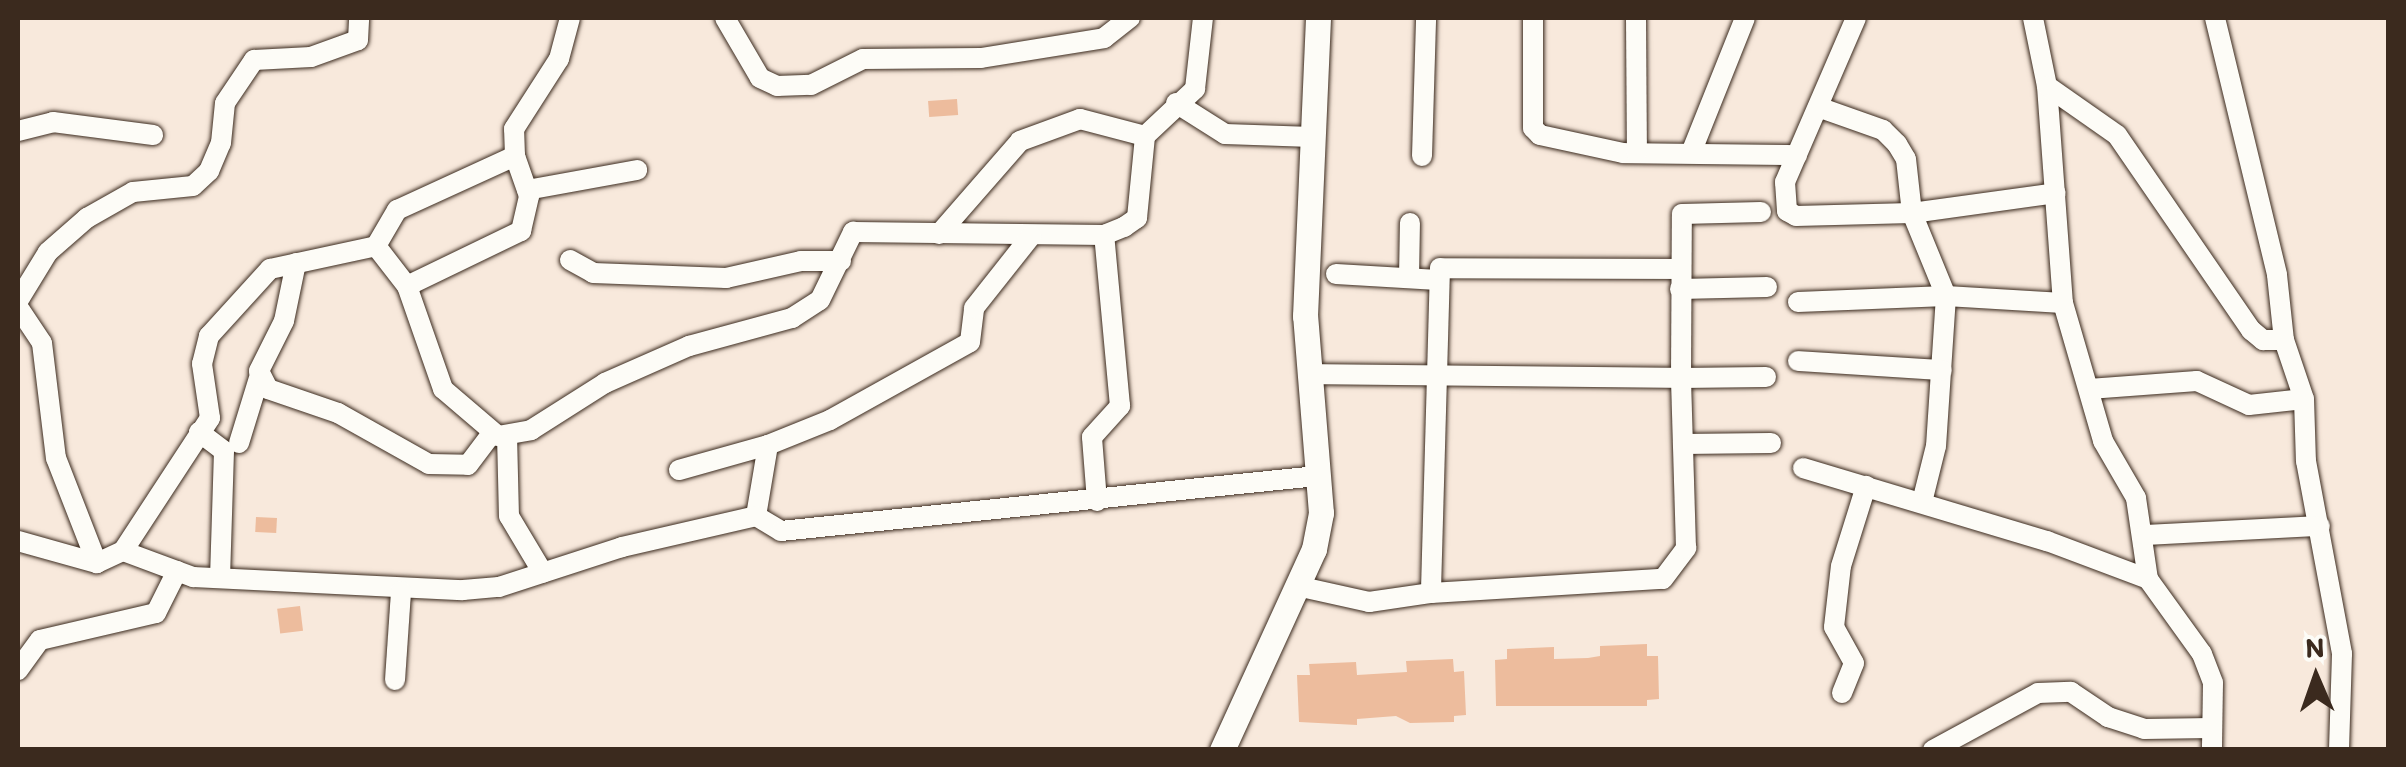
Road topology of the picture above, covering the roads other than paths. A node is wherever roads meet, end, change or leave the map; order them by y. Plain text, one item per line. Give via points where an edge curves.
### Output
1 (359, 18) edge
2 (570, 18) edge
3 (725, 18) edge
4 (1130, 18) edge
5 (1203, 18) edge
6 (1318, 18) edge
7 (1426, 18) edge
8 (1533, 18) edge
9 (1636, 18) edge
10 (1744, 18) edge
11 (1856, 18) edge
12 (2033, 18) edge
13 (2215, 18) edge
14 (2047, 86) junction
15 (1176, 103) junction
16 (1818, 107) junction
17 (18, 131) edge
18 (153, 135) dead end
19 (1146, 136) junction
20 (1312, 137) junction
21 (1638, 153) junction
22 (1692, 153) junction
23 (1797, 155) junction
24 (515, 156) junction
25 (1422, 156) dead end
26 (637, 170) dead end
27 (527, 190) junction
28 (2056, 193) junction
29 (1761, 212) dead end
30 (1912, 213) junction
31 (1410, 223) dead end
32 (939, 234) junction
33 (1104, 235) junction
34 (1031, 236) junction
35 (376, 246) junction
36 (570, 260) dead end
37 (842, 261) junction
38 (296, 262) junction
39 (1336, 274) dead end
40 (1409, 278) junction
41 (1680, 278) junction
42 (1438, 280) junction
43 (407, 286) junction
44 (1767, 288) dead end
45 (1946, 296) junction
46 (1798, 302) dead end
47 (2063, 303) junction
48 (18, 304) edge
49 (2284, 340) junction
50 (1798, 361) dead end
51 (1942, 370) junction
52 (1310, 374) junction
53 (1436, 374) junction
54 (259, 378) junction
55 (1681, 378) junction
56 (1766, 378) dead end
57 (2089, 388) junction
58 (2304, 398) junction
59 (198, 432) junction
60 (500, 433) junction
61 (239, 443) dead end
62 (1683, 444) junction
63 (1771, 444) dead end
64 (768, 445) junction
65 (1803, 468) dead end
66 (678, 470) dead end
67 (1317, 476) junction
68 (1866, 486) junction
69 (1096, 501) junction
70 (1922, 502) junction
71 (756, 516) junction
72 (2320, 526) junction
73 (2146, 535) junction
74 (18, 541) edge
75 (123, 551) junction
76 (97, 563) junction
77 (176, 571) junction
78 (543, 573) junction
79 (220, 578) junction
80 (2148, 579) junction
81 (1297, 586) junction
82 (401, 590) junction
83 (1431, 593) junction
84 (18, 670) edge
85 (396, 680) dead end
86 (1842, 693) dead end
87 (2212, 739) edge
88 (1222, 750) edge
89 (1933, 750) edge
90 (2339, 750) edge

1 - 48 street via 358,40 311,56 254,60 225,103 210,171 193,186 134,192 86,218 48,252
2 - 24 street via 559,59 514,130
3 - 4 street via 760,78 777,86 811,85 862,60 981,58 1104,38
5 - 15 street via 1195,89
6 - 20 street
7 - 25 street
8 - 21 street via 1532,128 1566,146
9 - 21 street
10 - 22 street
11 - 16 street
12 - 14 street
13 - 49 street via 2277,274
14 - 28 street
14 - 49 street via 2118,135 2251,330 2263,340
15 - 19 street
15 - 20 street via 1225,134
16 - 23 street
16 - 30 street via 1882,130 1897,144 1906,158
17 - 18 street via 53,122
19 - 32 street via 1080,119 1020,141
19 - 33 street via 1137,218
20 - 52 street via 1305,316
21 - 22 street
22 - 23 street
23 - 30 street via 1784,198 1796,216
24 - 27 street
24 - 35 street via 397,210
26 - 27 street
27 - 43 street via 521,231
28 - 30 street
28 - 47 street
29 - 41 street via 1682,214
30 - 45 street
31 - 40 street
32 - 34 street
32 - 37 street via 853,232
33 - 34 street
33 - 69 street via 1120,406 1092,438
34 - 64 street via 974,308 970,342 830,420
35 - 38 street
35 - 43 street
36 - 37 street via 593,272 726,278 801,261
37 - 60 street via 820,300 792,318 688,346 604,383 532,430
38 - 54 street via 286,314
38 - 59 street via 270,268 209,336 202,364 210,418
39 - 40 street
40 - 42 street
41 - 42 street via 1448,264
41 - 44 street
41 - 55 street
42 - 53 street
43 - 60 street via 443,389
45 - 46 street
45 - 47 street
45 - 51 street
47 - 57 street
48 - 76 street via 42,343 56,458
49 - 58 street
50 - 51 street
51 - 70 street via 1936,446
52 - 53 street
52 - 67 street
53 - 55 street
53 - 83 street
54 - 60 street via 268,389 338,413 429,464 468,465
54 - 61 street
55 - 56 street
55 - 62 street
57 - 58 street via 2197,382 2249,405
57 - 73 street via 2103,442 2136,498
58 - 72 street via 2306,461
59 - 75 street
59 - 79 street via 224,450
60 - 78 street via 509,516
62 - 63 street
62 - 83 street via 1686,548 1662,579
64 - 66 street
64 - 71 street
65 - 68 street
67 - 69 street
67 - 81 street via 1321,513
68 - 70 street
68 - 86 street via 1839,580 1834,634 1854,662
69 - 71 street via 782,531
70 - 80 street
71 - 78 street
72 - 73 street
72 - 90 street via 2342,654
73 - 80 street
74 - 76 street
75 - 76 street
75 - 77 street
77 - 79 street
77 - 84 street via 156,613 40,640
78 - 82 street via 500,587
79 - 82 street
80 - 87 street via 2202,654 2213,683
81 - 83 street via 1368,602
81 - 88 street
82 - 85 street
87 - 89 street via 2108,717 2071,692 2038,693

